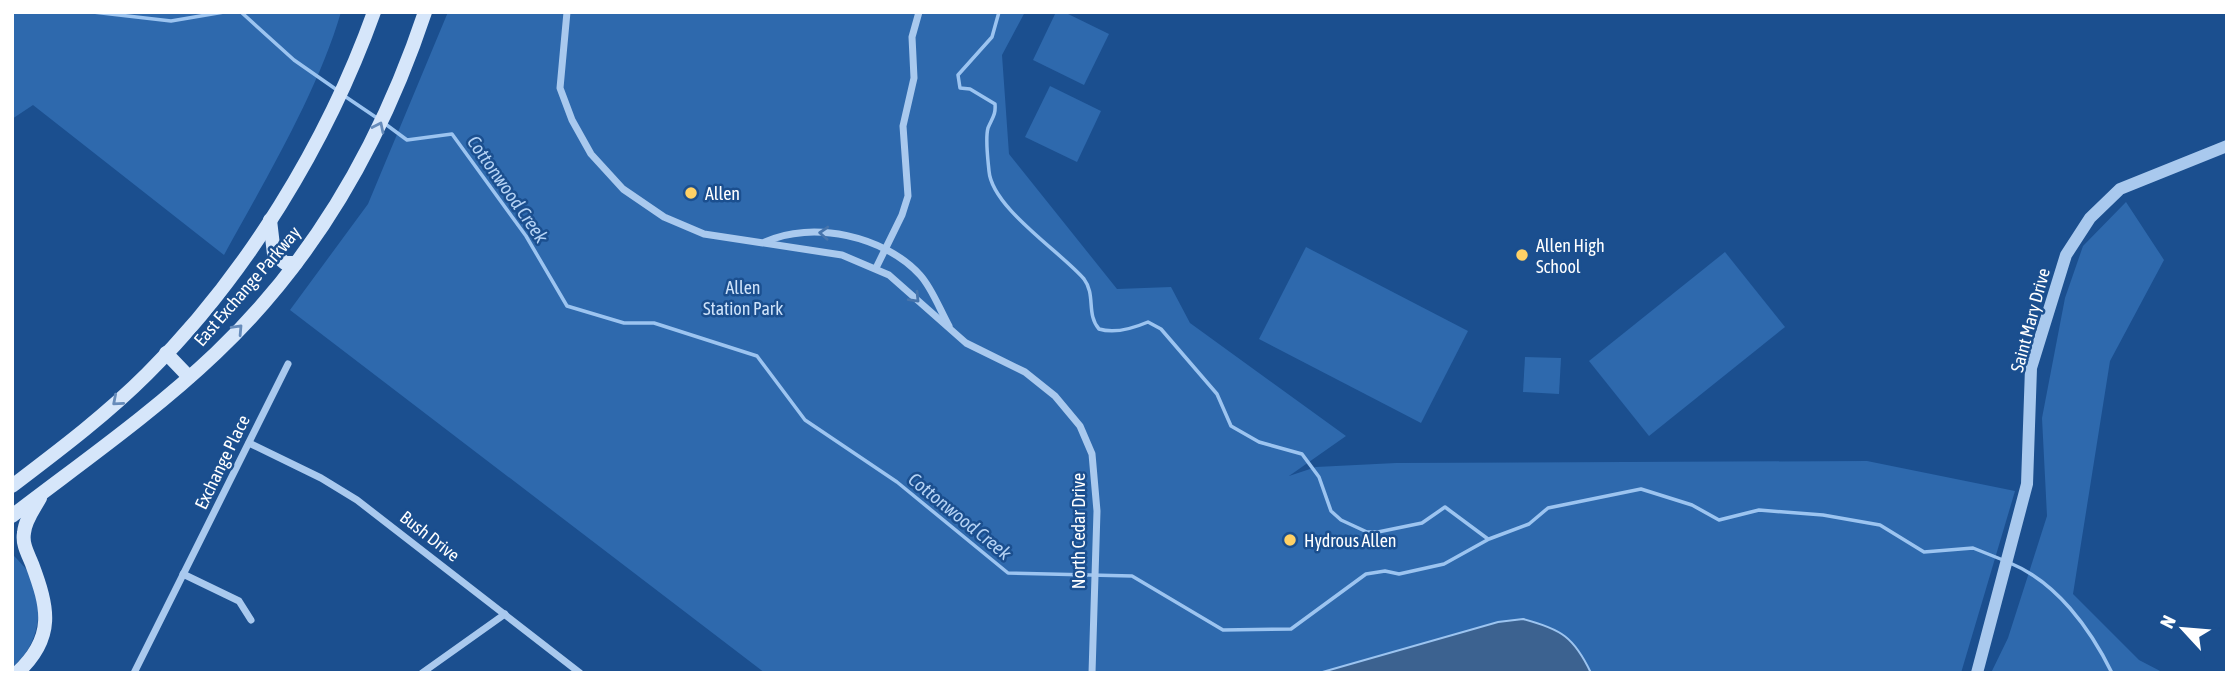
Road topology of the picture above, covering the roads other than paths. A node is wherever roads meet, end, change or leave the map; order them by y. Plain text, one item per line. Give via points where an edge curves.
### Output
1 (374, 12) edge
2 (425, 12) edge
3 (561, 12) edge
4 (567, 12) edge
5 (919, 12) edge
6 (566, 23) junction
7 (2227, 146) edge
8 (270, 220) junction
9 (765, 243) junction
10 (883, 249) junction
11 (296, 263) junction
12 (876, 268) junction
13 (952, 332) junction
14 (166, 353) junction
15 (288, 364) dead end
16 (189, 377) junction
17 (249, 443) junction
18 (12, 484) edge
19 (43, 492) junction
20 (12, 516) edge
21 (12, 550) edge
22 (33, 567) junction
23 (183, 574) junction
24 (505, 614) junction
25 (251, 620) dead end
26 (17, 673) edge
27 (134, 673) edge
28 (422, 673) edge
29 (580, 673) edge
30 (1092, 673) edge
31 (1977, 673) edge

1 - 8 main road, East Exchange Parkway via 302,167
11 -> 2 main road, East Exchange Parkway via 347,187 381,124
3 - 6 street, North Cedar Drive
4 - 6 street, North Cedar Drive
5 - 10 street via 912,37 914,78 903,126 909,191
6 - 9 street, North Cedar Drive via 560,88 572,120 599,163 623,189 664,217 704,234
7 - 31 street, Saint Mary Drive via 2120,188 2090,218 2066,255 2031,368 2024,497
8 - 11 main road via 274,254 285,263
8 - 14 main road, East Exchange Parkway
10 -> 9 street, North Cedar Drive via 821,232
9 - 12 street, North Cedar Drive via 842,255
10 - 12 street
10 - 13 street, North Cedar Drive via 921,276
16 -> 11 main road, East Exchange Parkway via 241,327
12 -> 13 street, North Cedar Drive
13 - 30 street, North Cedar Drive via 1025,372 1055,396 1080,426 1093,454 1097,524
14 - 16 main road
14 -> 18 main road, East Exchange Parkway via 114,404
15 - 17 street, Exchange Place
16 - 19 main road, East Exchange Parkway
17 - 23 street, Exchange Place
17 - 24 street, Bush Drive via 357,500
19 - 20 main road, East Exchange Parkway
19 - 22 main road via 24,531
21 - 22 main road
22 - 26 main road via 44,593 46,620 34,653
23 - 25 street via 239,601
23 - 27 street, Exchange Place
24 - 28 street
24 - 29 street, Bush Drive

